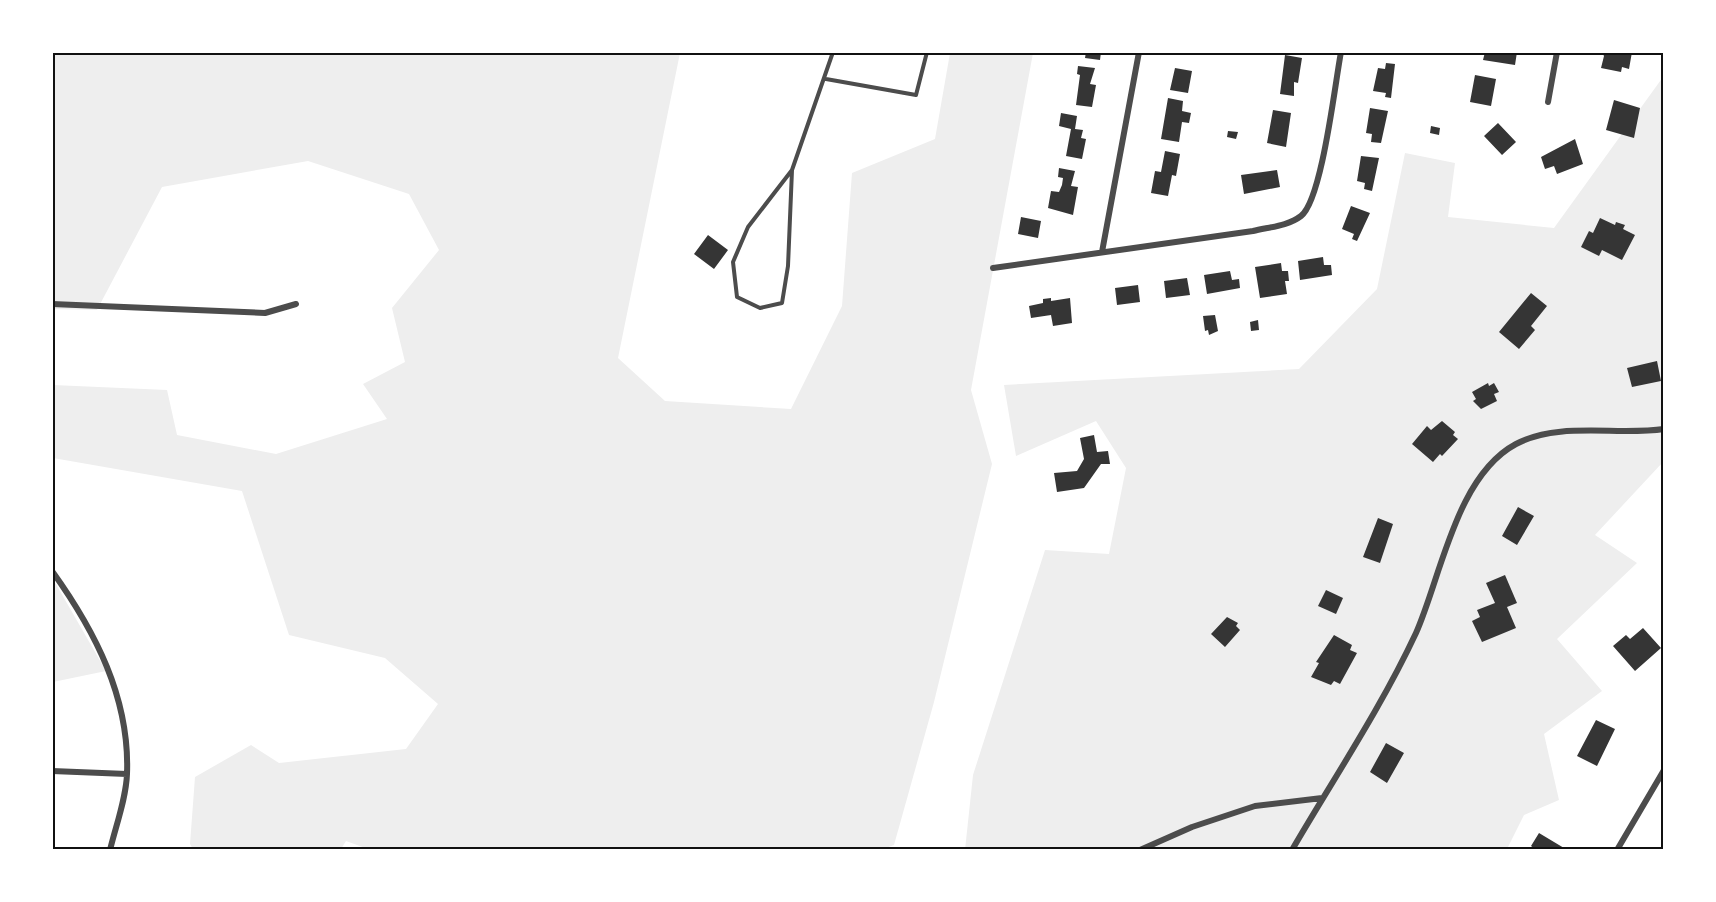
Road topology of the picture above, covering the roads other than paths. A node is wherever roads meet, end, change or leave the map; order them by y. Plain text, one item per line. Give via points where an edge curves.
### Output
1 (833, 52) edge
2 (927, 52) edge
3 (1139, 52) edge
4 (1341, 52) edge
5 (1557, 52) edge
6 (826, 79) junction
7 (1548, 102) dead end
8 (792, 170) junction
9 (1102, 252) junction
10 (993, 268) dead end
11 (52, 304) edge
12 (296, 304) dead end
13 (1664, 429) edge
14 (52, 571) edge
15 (1664, 770) edge
16 (52, 771) edge
17 (127, 774) junction
18 (1322, 798) junction
19 (110, 849) edge
20 (1140, 849) edge
21 (1292, 849) edge
22 (1617, 849) edge

1 - 6 lane
2 - 6 lane via 916,95
3 - 9 street
4 - 9 street via 1320,173 1312,201 1303,215 1289,223 1253,231
5 - 7 street
6 - 8 lane
8 - 8 lane via 748,227 733,261 737,297 760,308 783,303
9 - 10 street
11 - 12 street via 265,313
13 - 18 street via 1545,435 1516,444 1485,471 1446,543 1416,632
14 - 17 street via 87,622 110,672 122,719
15 - 22 street
16 - 17 street
17 - 19 street
18 - 20 street via 1256,806
18 - 21 street

